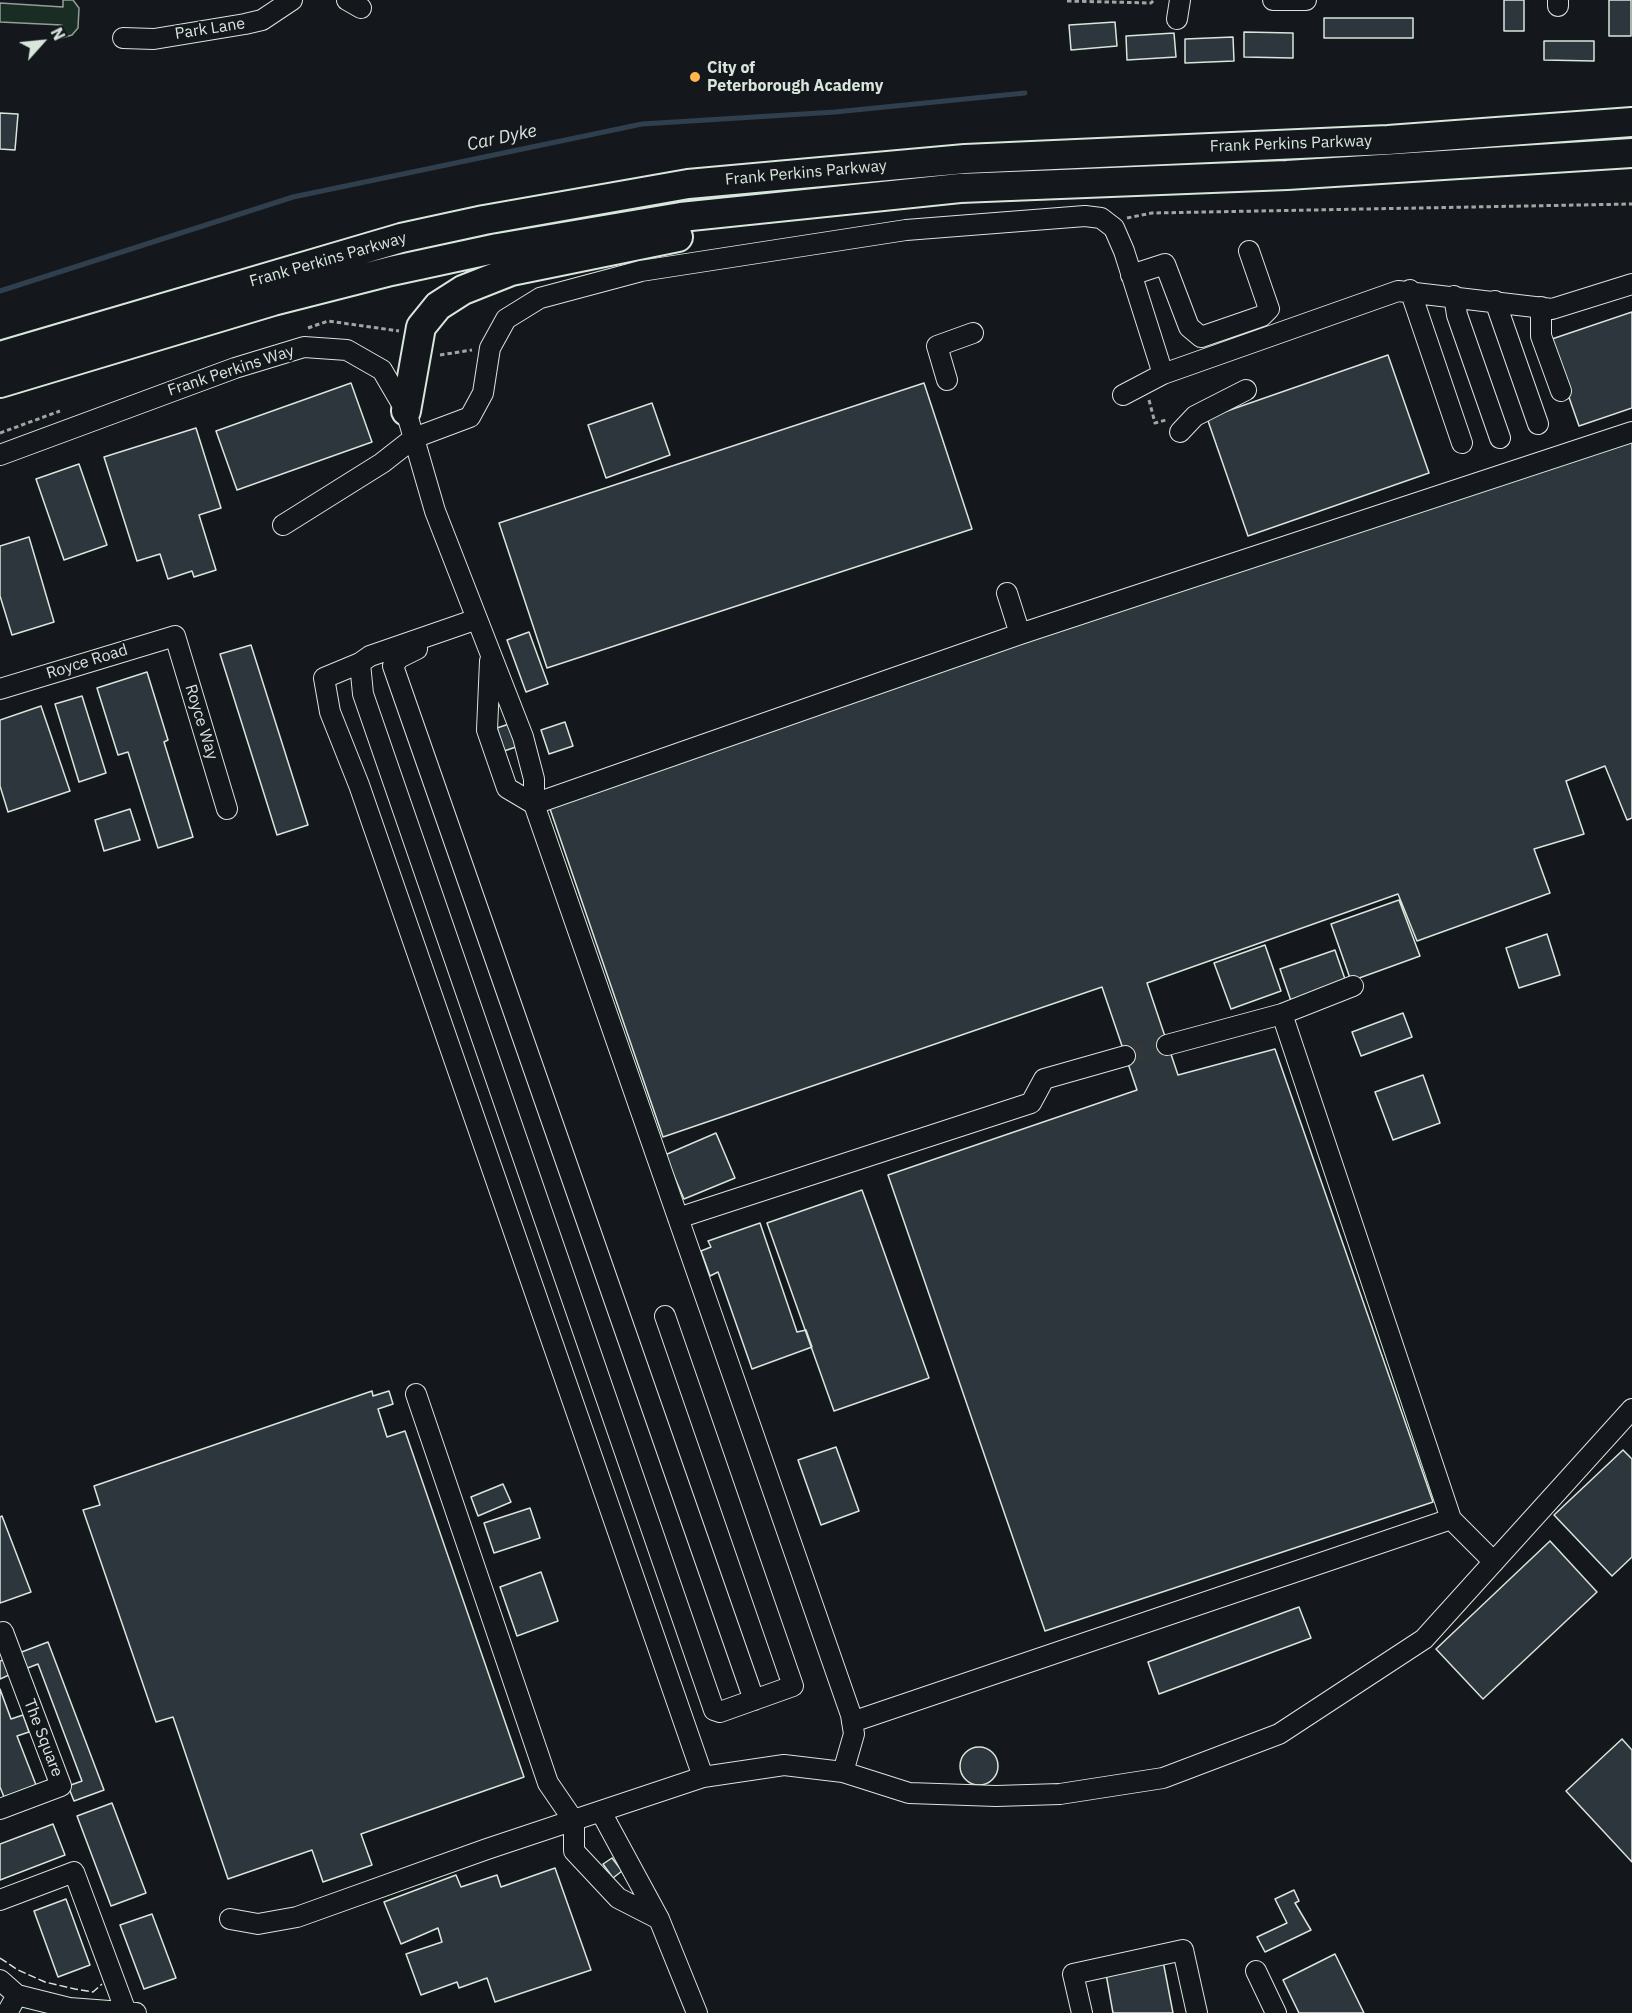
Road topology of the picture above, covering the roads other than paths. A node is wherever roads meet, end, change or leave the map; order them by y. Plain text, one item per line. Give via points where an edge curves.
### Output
1 (292, 0) edge
2 (1273, 0) edge
3 (1306, 0) edge
4 (123, 38) dead end
5 (1632, 116) edge
6 (1632, 122) edge
7 (1556, 128) junction
8 (1632, 153) edge
9 (1529, 161) junction
10 (1632, 162) edge
11 (881, 196) junction
12 (1249, 251) dead end
13 (1131, 274) junction
14 (1632, 284) edge
15 (1410, 290) junction
16 (1454, 296) junction
17 (1496, 301) junction
18 (1541, 308) junction
19 (973, 333) dead end
20 (0, 356) edge
21 (1163, 374) junction
22 (947, 380) dead end
23 (0, 383) edge
24 (1246, 390) dead end
25 (1561, 391) dead end
26 (1123, 395) dead end
27 (406, 411) junction
28 (1538, 424) dead end
29 (1180, 432) dead end
30 (1632, 432) edge
31 (414, 438) junction
32 (1500, 438) dead end
33 (1462, 443) dead end
34 (0, 455) edge
35 (283, 525) dead end
36 (1006, 593) dead end
37 (477, 619) junction
38 (1020, 634) junction
39 (175, 636) joint
40 (421, 638) junction
41 (490, 651) junction
42 (360, 663) junction
43 (0, 689) edge
44 (534, 804) junction
45 (227, 809) dead end
46 (1353, 986) dead end
47 (1282, 1014) junction
48 (1167, 1045) tunnel mouth
49 (1125, 1056) tunnel mouth
50 (678, 1218) junction
51 (665, 1316) dead end
52 (416, 1394) dead end
53 (1632, 1409) edge
54 (1451, 1519) junction
55 (1494, 1562) junction
56 (0, 1633) edge
57 (754, 1700) junction
58 (852, 1722) junction
59 (843, 1772) junction
60 (703, 1777) junction
61 (0, 1809) edge
62 (601, 1812) junction
63 (573, 1821) junction
64 (0, 1900) edge
65 (230, 1919) dead end
66 (658, 1919) junction
67 (1256, 1971) dead end
68 (0, 1980) edge
69 (17, 1995) junction
70 (7, 2013) edge
71 (133, 2013) edge
72 (697, 2013) edge
73 (1082, 2013) edge
74 (1197, 2013) edge
75 (1276, 2013) edge

1 - 4 street, Park Lane via 262,20 245,24 154,39
2 - 3 street
5 - 7 highway
6 - 7 highway, Frank Perkins Parkway
7 - 20 highway, Frank Perkins Parkway via 1388,140 965,159 688,184 401,238
8 - 9 highway, Frank Perkins Parkway
9 - 10 highway
9 - 11 highway, Frank Perkins Parkway via 960,188
11 - 23 highway, Frank Perkins Parkway via 681,217 498,248 273,301
11 - 27 highway via 555,261 463,290 438,306 421,327
12 - 13 street via 1269,306 1266,314 1201,337 1189,327 1165,264
13 - 21 street
13 - 31 street via 1110,225 1101,218 1085,216 906,230 641,272 540,298 506,319 490,348 483,393 470,417
14 - 18 street via 1552,309
15 - 16 street
15 - 21 street via 1380,297
15 - 33 street
16 - 17 street
16 - 32 street via 1457,315
17 - 18 street
17 - 28 street
18 - 25 street via 1541,336
19 - 22 street via 937,346
21 - 26 street
24 - 29 street via 1195,416
27 - 31 street, Frank Perkins Way
27 - 34 street, Frank Perkins Way via 382,370 347,350 304,347 235,368
30 - 38 street
31 - 35 street via 382,463
31 - 37 street, Frank Perkins Way
36 - 38 street
37 - 40 street
37 - 41 street, Frank Perkins Way
38 - 44 street
39 - 43 street, Royce Road
39 - 45 street, Royce Way
40 - 42 street
40 - 57 street via 417,650 399,658 393,666
41 - 44 street, Frank Perkins Way via 523,737 534,779
41 - 44 street via 488,730 507,788
42 - 57 street via 363,694 714,1710 720,1712
42 - 60 street via 324,678 330,712 359,785
44 - 50 street, Frank Perkins Way
46 - 47 street
47 - 48 street
47 - 54 street
49 - 50 street via 1044,1079 1031,1103
50 - 58 street, Frank Perkins Way
51 - 57 street via 792,1686
52 - 63 street via 548,1783
53 - 55 street
54 - 55 street
54 - 58 street
55 - 59 street via 1424,1640 1349,1691 1279,1734 1163,1778 1060,1794 996,1796 909,1793
56 - 61 street, The Square via 3,1632 61,1786
58 - 59 street via 854,1734
59 - 60 street via 784,1766
60 - 62 street
62 - 63 street
62 - 66 street
63 - 65 street via 297,1917 258,1924
63 - 66 street via 574,1851 594,1875 618,1898
64 - 71 street via 74,1872
66 - 72 street
67 - 75 street
68 - 69 street
69 - 70 street
69 - 71 street via 69,2008
73 - 74 street via 1073,1974 1182,1950

